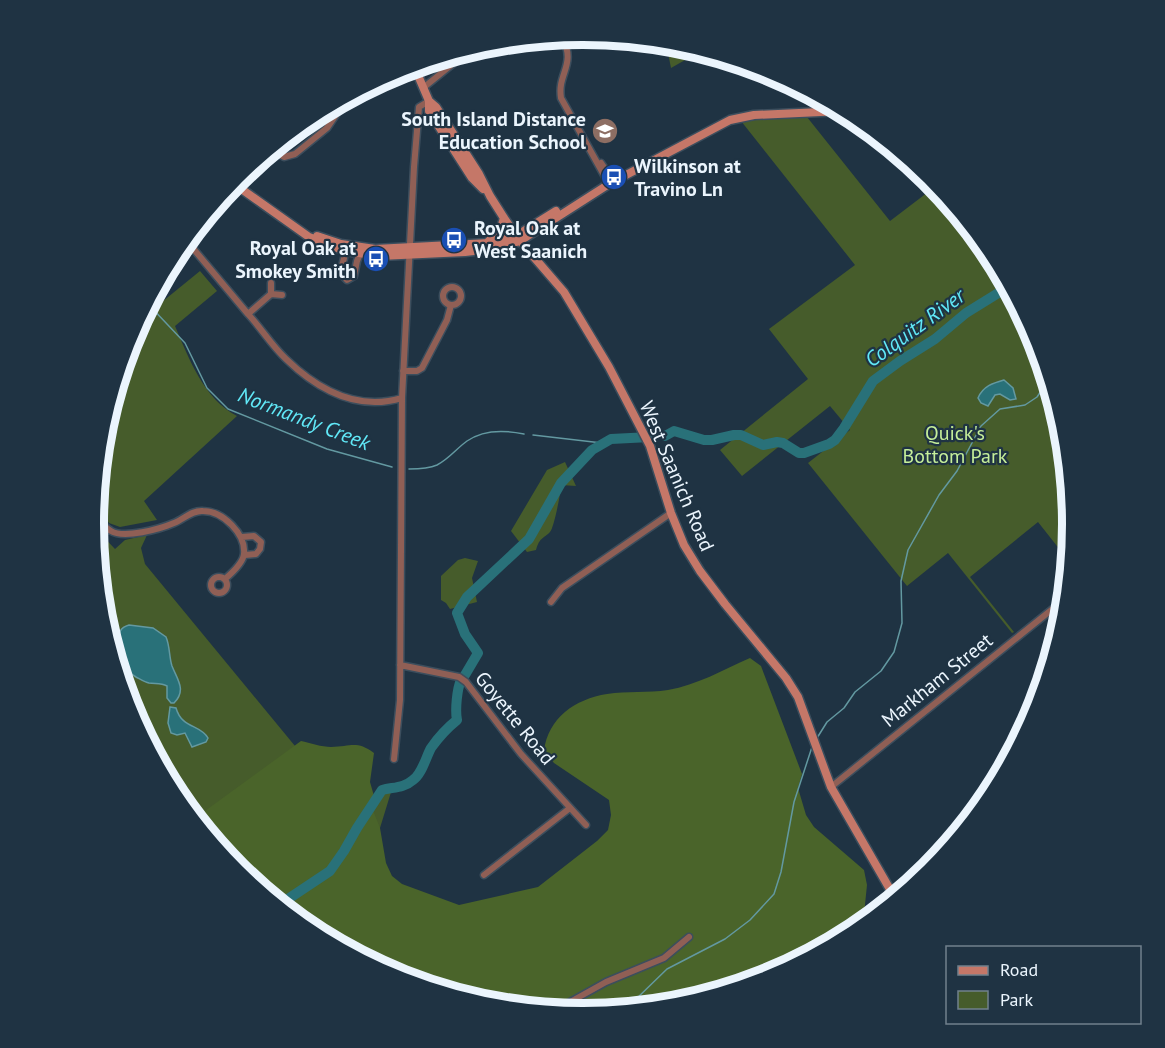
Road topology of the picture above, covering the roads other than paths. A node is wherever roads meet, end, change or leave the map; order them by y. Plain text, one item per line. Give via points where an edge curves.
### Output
1 (566, 46) edge
2 (455, 62) edge
3 (417, 74) edge
4 (423, 88) junction
5 (429, 101) junction
6 (340, 111) edge
7 (826, 112) edge
8 (279, 154) edge
9 (245, 184) edge
10 (608, 184) junction
11 (241, 188) edge
12 (504, 218) junction
13 (518, 238) junction
14 (487, 243) junction
15 (192, 247) edge
16 (345, 251) junction
17 (410, 252) junction
18 (360, 254) junction
19 (271, 283) dead end
20 (271, 294) junction
21 (282, 295) dead end
22 (451, 305) dead end
23 (248, 314) junction
24 (403, 370) junction
25 (402, 398) junction
26 (671, 513) junction
27 (104, 524) edge
28 (242, 537) junction
29 (244, 555) junction
30 (225, 579) dead end
31 (551, 602) dead end
32 (1053, 608) edge
33 (400, 665) junction
34 (394, 759) dead end
35 (831, 787) junction
36 (570, 808) junction
37 (586, 825) dead end
38 (484, 875) dead end
39 (891, 890) edge
40 (689, 937) dead end
41 (569, 1003) edge

1 - 10 street via 568,63 561,98 603,165
2 - 4 street
3 - 4 main road, West Saanich Road
4 - 5 main road, West Saanich Road
5 - 12 main road, West Saanich Road via 429,111 472,178
5 - 17 street via 419,107
6 - 8 street via 327,128 296,154 284,157
7 - 10 main road via 730,120
9 - 17 main road via 318,236 357,248
10 - 13 main road
11 - 16 main road via 309,237
12 - 13 main road, West Saanich Road
12 - 14 main road via 501,228
13 - 14 main road
13 - 17 main road via 491,249
13 - 26 main road, West Saanich Road via 564,292 620,386 650,446
14 - 17 main road
15 - 23 street
16 - 18 main road
16 - 18 street via 340,270 347,280 354,276
17 - 18 main road
17 - 24 street
19 - 20 street
20 - 21 street
20 - 23 street
22 - 24 street via 422,368
23 - 25 street via 286,359 329,390 360,402
24 - 25 street
25 - 33 street
26 - 31 street via 562,588
26 - 35 main road, West Saanich Road via 700,572 798,697
27 - 28 street via 122,535 162,527 204,510 224,519
28 - 29 street
28 - 29 street via 254,536 261,542 259,552
29 - 30 street
32 - 35 street, Markham Street
33 - 34 street
33 - 36 street, Goyette Road via 459,676
35 - 39 main road, West Saanich Road
36 - 37 street, Goyette Road
36 - 38 street
40 - 41 street via 664,958

